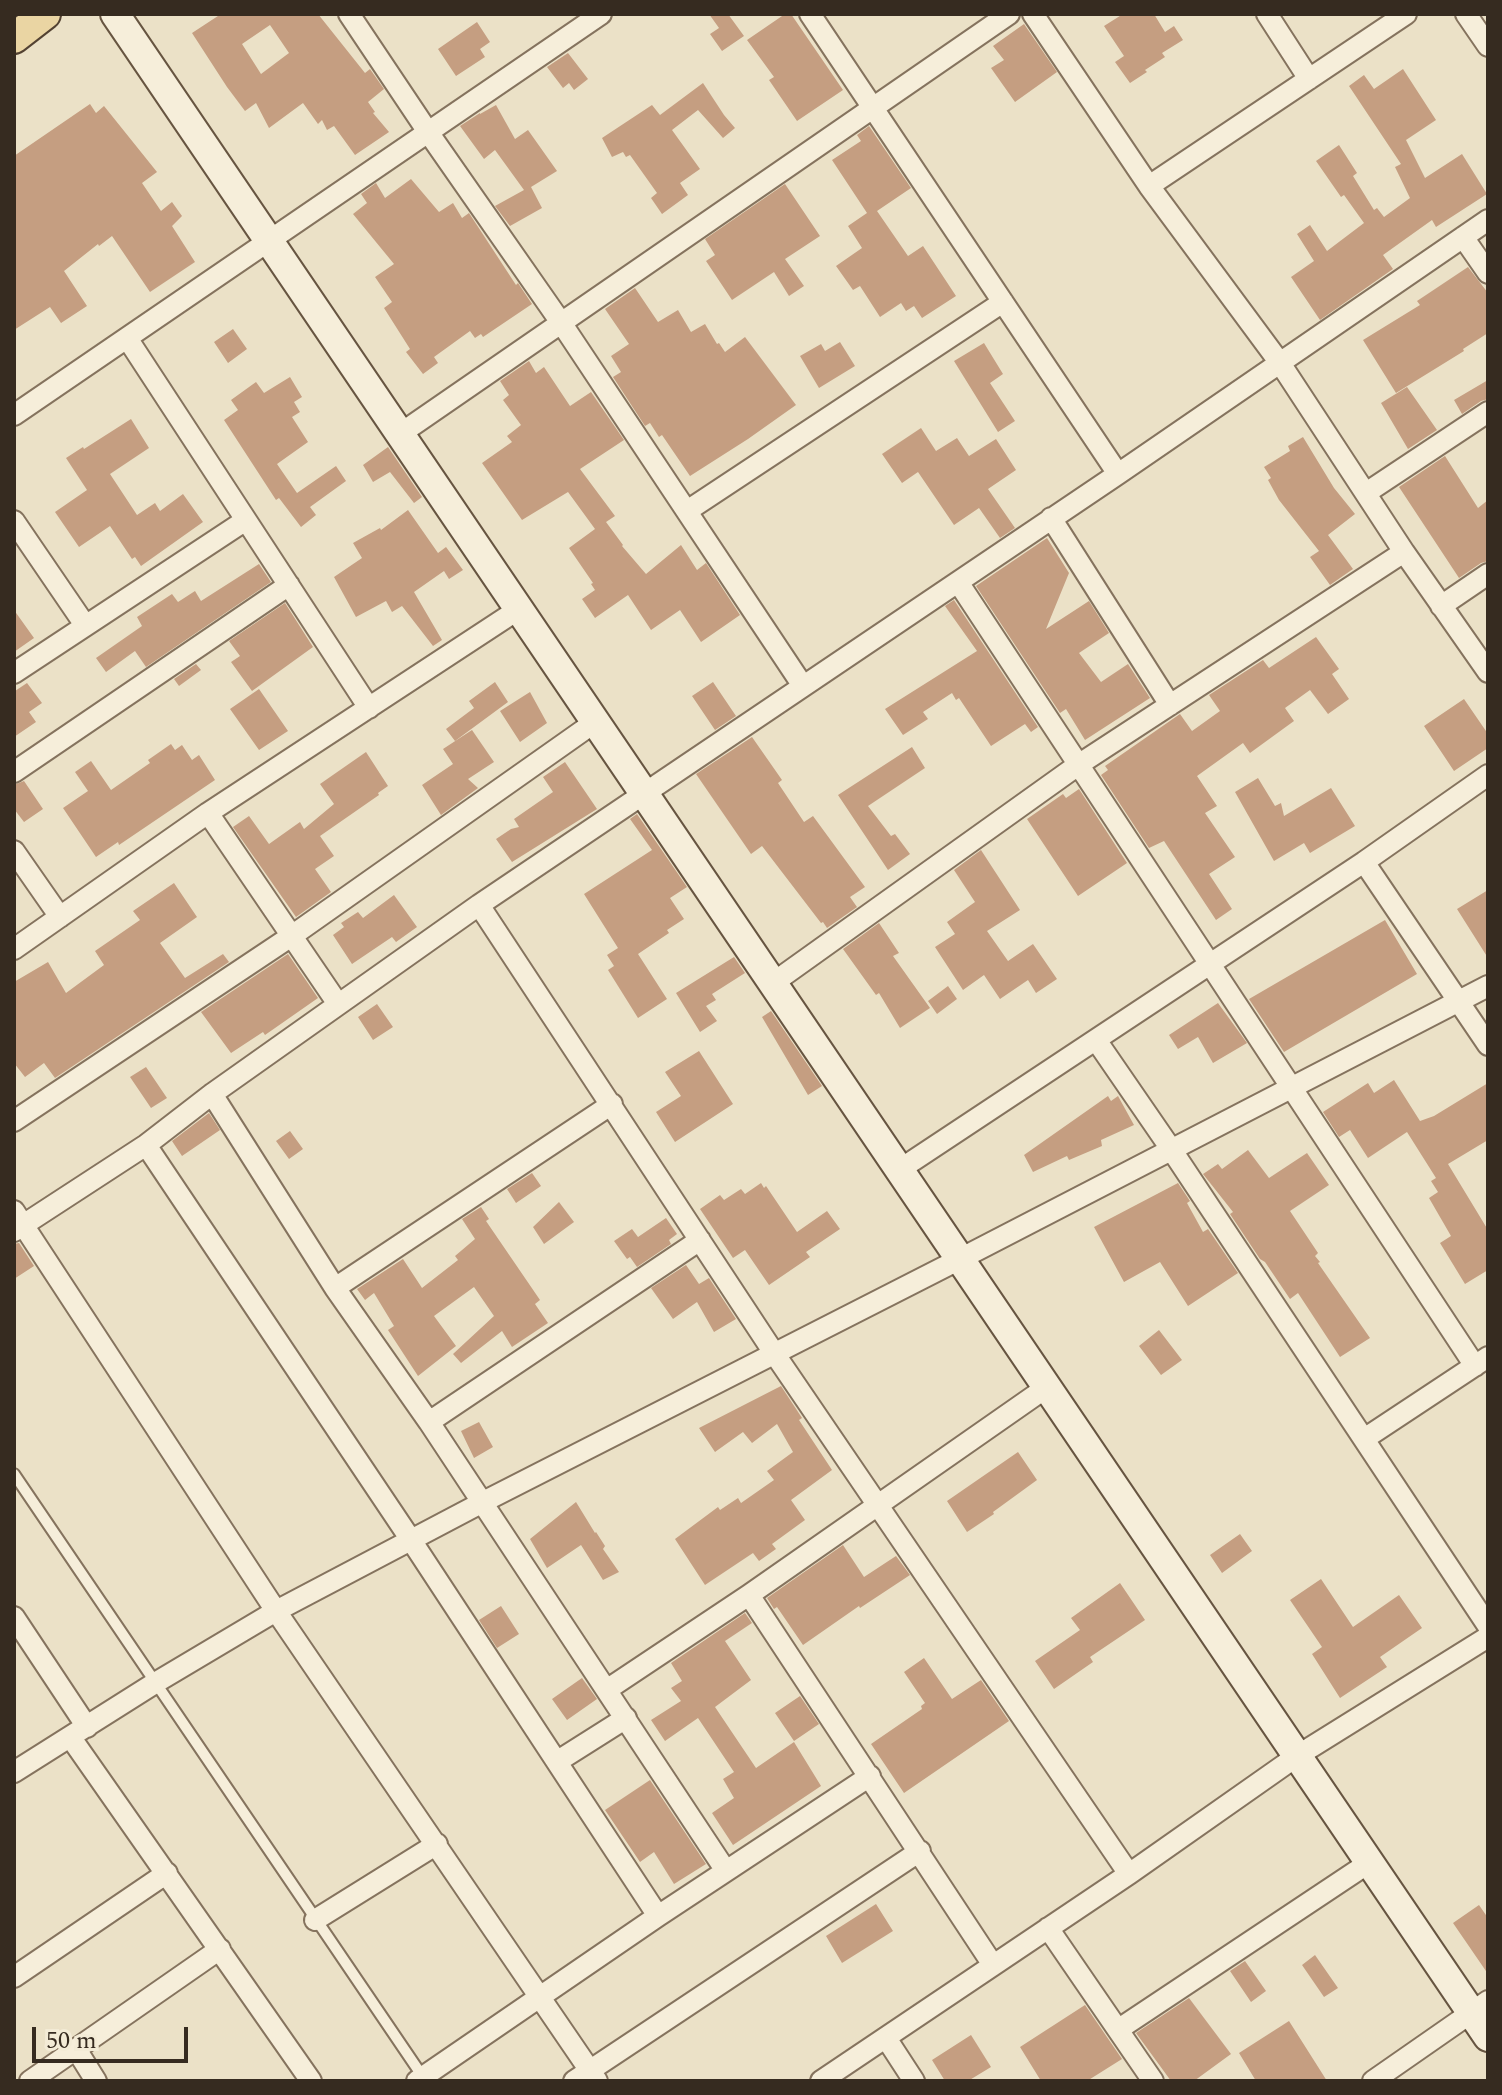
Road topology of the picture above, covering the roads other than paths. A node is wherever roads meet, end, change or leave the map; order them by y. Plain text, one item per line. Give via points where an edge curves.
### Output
1 (45, 14) edge
2 (115, 14) edge
3 (349, 14) edge
4 (810, 14) edge
5 (1009, 14) edge
6 (1033, 14) edge
7 (1267, 14) edge
8 (1406, 14) edge
9 (1466, 14) edge
10 (589, 17) edge
11 (14, 38) edge
12 (1488, 46) edge
13 (1309, 79) junction
14 (874, 108) junction
15 (428, 132) junction
16 (1149, 186) junction
17 (1488, 220) edge
18 (1463, 237) junction
19 (269, 241) junction
20 (1488, 273) edge
21 (1003, 302) junction
22 (562, 324) junction
23 (127, 338) junction
24 (1280, 363) junction
25 (1488, 412) edge
26 (14, 415) edge
27 (400, 434) junction
28 (1118, 474) junction
29 (1366, 493) junction
30 (687, 511) junction
31 (1051, 518) junction
32 (246, 520) junction
33 (14, 521) edge
34 (1404, 552) junction
35 (1488, 574) edge
36 (958, 582) junction
37 (289, 585) junction
38 (1441, 606) junction
39 (519, 609) junction
40 (85, 625) junction
41 (1488, 672) edge
42 (14, 673) edge
43 (803, 686) junction
44 (1170, 705) junction
45 (369, 708) junction
46 (595, 722) junction
47 (1078, 765) junction
48 (14, 772) edge
49 (1488, 775) edge
50 (644, 793) junction
51 (208, 813) junction
52 (14, 851) edge
53 (1364, 862) junction
54 (479, 905) junction
55 (60, 917) junction
56 (293, 935) junction
57 (14, 949) edge
58 (1210, 965) junction
59 (773, 983) junction
60 (1488, 986) edge
61 (1459, 1001) junction
62 (338, 1004) junction
63 (1096, 1040) junction
64 (1488, 1045) edge
65 (1291, 1088) junction
66 (212, 1094) junction
67 (612, 1104) junction
68 (14, 1121) edge
69 (146, 1145) junction
70 (1171, 1149) junction
71 (899, 1170) junction
72 (17, 1223) edge
73 (700, 1240) junction
74 (960, 1259) junction
75 (335, 1288) junction
76 (774, 1353) junction
77 (1482, 1362) edge
78 (1047, 1387) junction
79 (429, 1422) junction
80 (1364, 1439) junction
81 (14, 1474) edge
82 (483, 1502) junction
83 (878, 1506) junction
84 (411, 1540) junction
85 (749, 1595) junction
86 (276, 1611) junction
87 (14, 1617) edge
88 (1488, 1626) edge
89 (1488, 1637) edge
90 (155, 1683) junction
91 (608, 1689) junction
92 (626, 1718) junction
93 (79, 1732) junction
94 (1297, 1756) junction
95 (558, 1761) junction
96 (14, 1772) edge
97 (870, 1776) junction
98 (437, 1844) junction
99 (920, 1851) junction
100 (1370, 1862) junction
101 (726, 1871) junction
102 (167, 1873) junction
103 (1129, 1874) junction
104 (658, 1916) junction
105 (315, 1920) junction
106 (1048, 1928) junction
107 (220, 1949) junction
108 (993, 1965) junction
109 (14, 1977) edge
110 (541, 1997) junction
111 (1480, 2007) edge
112 (1119, 2029) junction
113 (1488, 2037) edge
114 (886, 2038) junction
115 (76, 2049) junction
116 (587, 2077) edge
117 (420, 2079) edge
118 (30, 2081) edge
119 (96, 2081) edge
120 (311, 2081) edge
121 (821, 2081) edge
122 (914, 2081) edge
123 (1153, 2081) edge
124 (1373, 2081) edge

1 - 11 main road
2 - 19 street
3 - 15 street
4 - 14 street
5 - 14 street
6 - 16 street
7 - 13 street
8 - 13 street
9 - 12 street
10 - 15 street
13 - 16 street
14 - 21 street
14 - 22 street
15 - 19 street
15 - 22 street
16 - 24 street
17 - 18 street
18 - 20 street
18 - 24 street
19 - 23 street
19 - 27 street
21 - 28 street
21 - 30 street
22 - 27 street
22 - 30 street
23 - 26 street
23 - 32 street
24 - 28 street
24 - 29 street
25 - 29 street
27 - 39 street
28 - 31 street
29 - 34 street
30 - 43 street
31 - 36 street
31 - 44 street
32 - 37 street
32 - 40 street
33 - 40 street
34 - 38 street
34 - 44 street
35 - 38 street
36 - 43 street
36 - 47 street
37 - 45 street
37 - 48 street
38 - 41 street
39 - 45 street
39 - 46 street
40 - 42 street
43 - 50 street
44 - 47 street
45 - 51 street
46 - 50 street
46 - 56 street
47 - 58 street
47 - 59 street
49 - 53 street
50 - 54 street
50 - 59 street
51 - 55 street
51 - 56 street
52 - 55 street
53 - 58 street
53 - 61 street
54 - 62 street
54 - 67 street
55 - 57 street
56 - 62 street
56 - 68 street
58 - 63 street
58 - 65 street
59 - 71 street
60 - 61 street
61 - 64 street
61 - 65 street
62 - 66 street
63 - 70 street
63 - 71 street
65 - 70 street
65 - 77 street
66 - 69 street
66 - 75 street
67 - 73 street
67 - 75 street
69 - 72 street
69 - 84 street
70 - 74 street
70 - 80 street
71 - 74 street
72 - 86 street
73 - 76 street
73 - 79 street
74 - 76 street
74 - 78 street
75 - 79 street
76 - 82 street
76 - 83 street
77 - 80 street
78 - 83 street
78 - 94 street
79 - 82 street
80 - 88 street
81 - 90 lane
82 - 84 street
82 - 91 street
83 - 85 street
83 - 103 street
84 - 86 street
84 - 95 street
85 - 91 street
85 - 97 street
86 - 90 street
86 - 98 street
87 - 93 street
89 - 94 street
90 - 93 street
90 - 105 lane
91 - 92 street
92 - 95 street
92 - 101 street
93 - 96 street
93 - 102 street
94 - 100 street
94 - 103 street
95 - 104 street
97 - 99 street
97 - 101 street
98 - 105 street
98 - 110 street
99 - 108 street
99 - 116 street
100 - 111 street
100 - 112 street
101 - 104 street
102 - 107 street
102 - 109 street
103 - 106 street
104 - 110 street
105 - 117 lane
106 - 108 street
106 - 112 street
107 - 115 street
107 - 120 street
108 - 114 street
110 - 116 street
110 - 117 street
111 - 113 street
111 - 124 street
112 - 123 street
114 - 121 street
114 - 122 street
115 - 118 street
115 - 119 street

